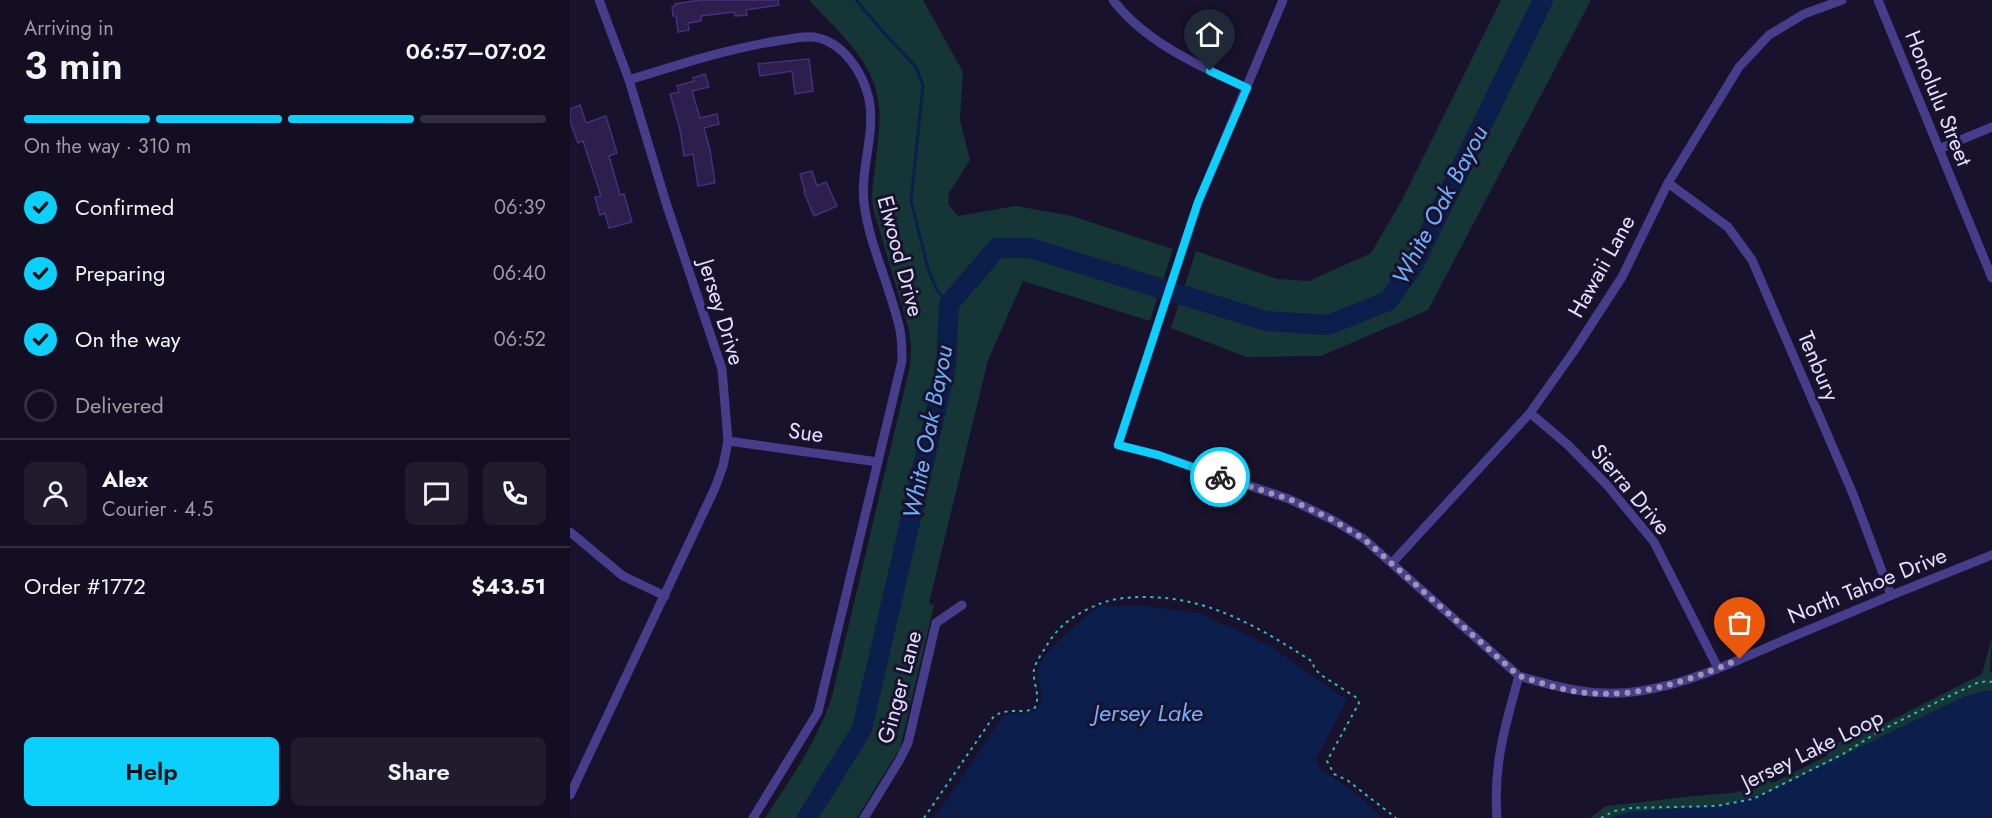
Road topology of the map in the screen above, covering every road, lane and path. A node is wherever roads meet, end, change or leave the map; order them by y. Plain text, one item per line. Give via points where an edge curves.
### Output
1 (599, 0) edge
2 (1113, 0) edge
3 (1283, 0) edge
4 (1842, 0) edge
5 (1878, 0) edge
6 (629, 80) junction
7 (1247, 88) junction
8 (1992, 127) edge
9 (1939, 149) junction
10 (1668, 183) junction
11 (1992, 278) edge
12 (1530, 414) junction
13 (728, 441) junction
14 (878, 462) junction
15 (570, 532) edge
16 (1992, 555) edge
17 (1392, 563) junction
18 (1891, 595) junction
19 (664, 596) junction
20 (962, 605) dead end
21 (1718, 668) junction
22 (1519, 676) junction
23 (1992, 682) edge
24 (573, 779) edge
25 (570, 795) edge
26 (753, 818) edge
27 (864, 818) edge
28 (924, 818) edge
29 (1396, 818) edge
30 (1497, 818) edge
31 (1601, 818) edge

1 - 6 street, Jersey Drive
2 - 7 street via 1163,45
3 - 7 street
4 - 10 street, Hawaii Lane via 1804,14 1769,35 1739,68
5 - 9 street, Honolulu Street
6 - 13 street, Jersey Drive via 722,369
6 - 14 street, Elwood Drive via 715,53 804,37 834,44 851,60 864,81 869,100 865,212 901,331 902,362
7 - 17 street, North Tahoe Drive via 1198,202 1118,445 1289,499 1364,539
8 - 9 street
9 - 11 street, Honolulu Street
10 - 12 street, Hawaii Lane via 1622,277
10 - 18 street, Tenbury via 1728,227 1752,260 1853,494
12 - 17 street, Hawaii Lane
12 - 21 street, Sierra Drive via 1607,485 1654,542
13 - 14 street, Sue
13 - 19 street, Jersey Drive via 715,488
14 - 26 street, Elwood Drive via 818,712
15 - 19 street via 623,576
16 - 18 street, North Tahoe Drive
17 - 22 street, North Tahoe Drive
18 - 21 street, North Tahoe Drive
19 - 24 street, Jersey Drive
20 - 27 street, Ginger Lane via 936,623 908,743
21 - 22 street, North Tahoe Drive via 1678,684 1638,692 1587,693
22 - 30 street via 1502,738 1495,790
23 - 31 path, Jersey Lake Loop via 1977,682 1753,799 1716,806 1630,808
24 - 25 street, Jersey Drive
28 - 29 path via 994,716 1005,710 1034,709 1038,698 1035,666 1062,626 1103,602 1142,597 1185,600 1242,620 1313,662 1321,675 1357,698 1359,704 1327,761 1328,766

